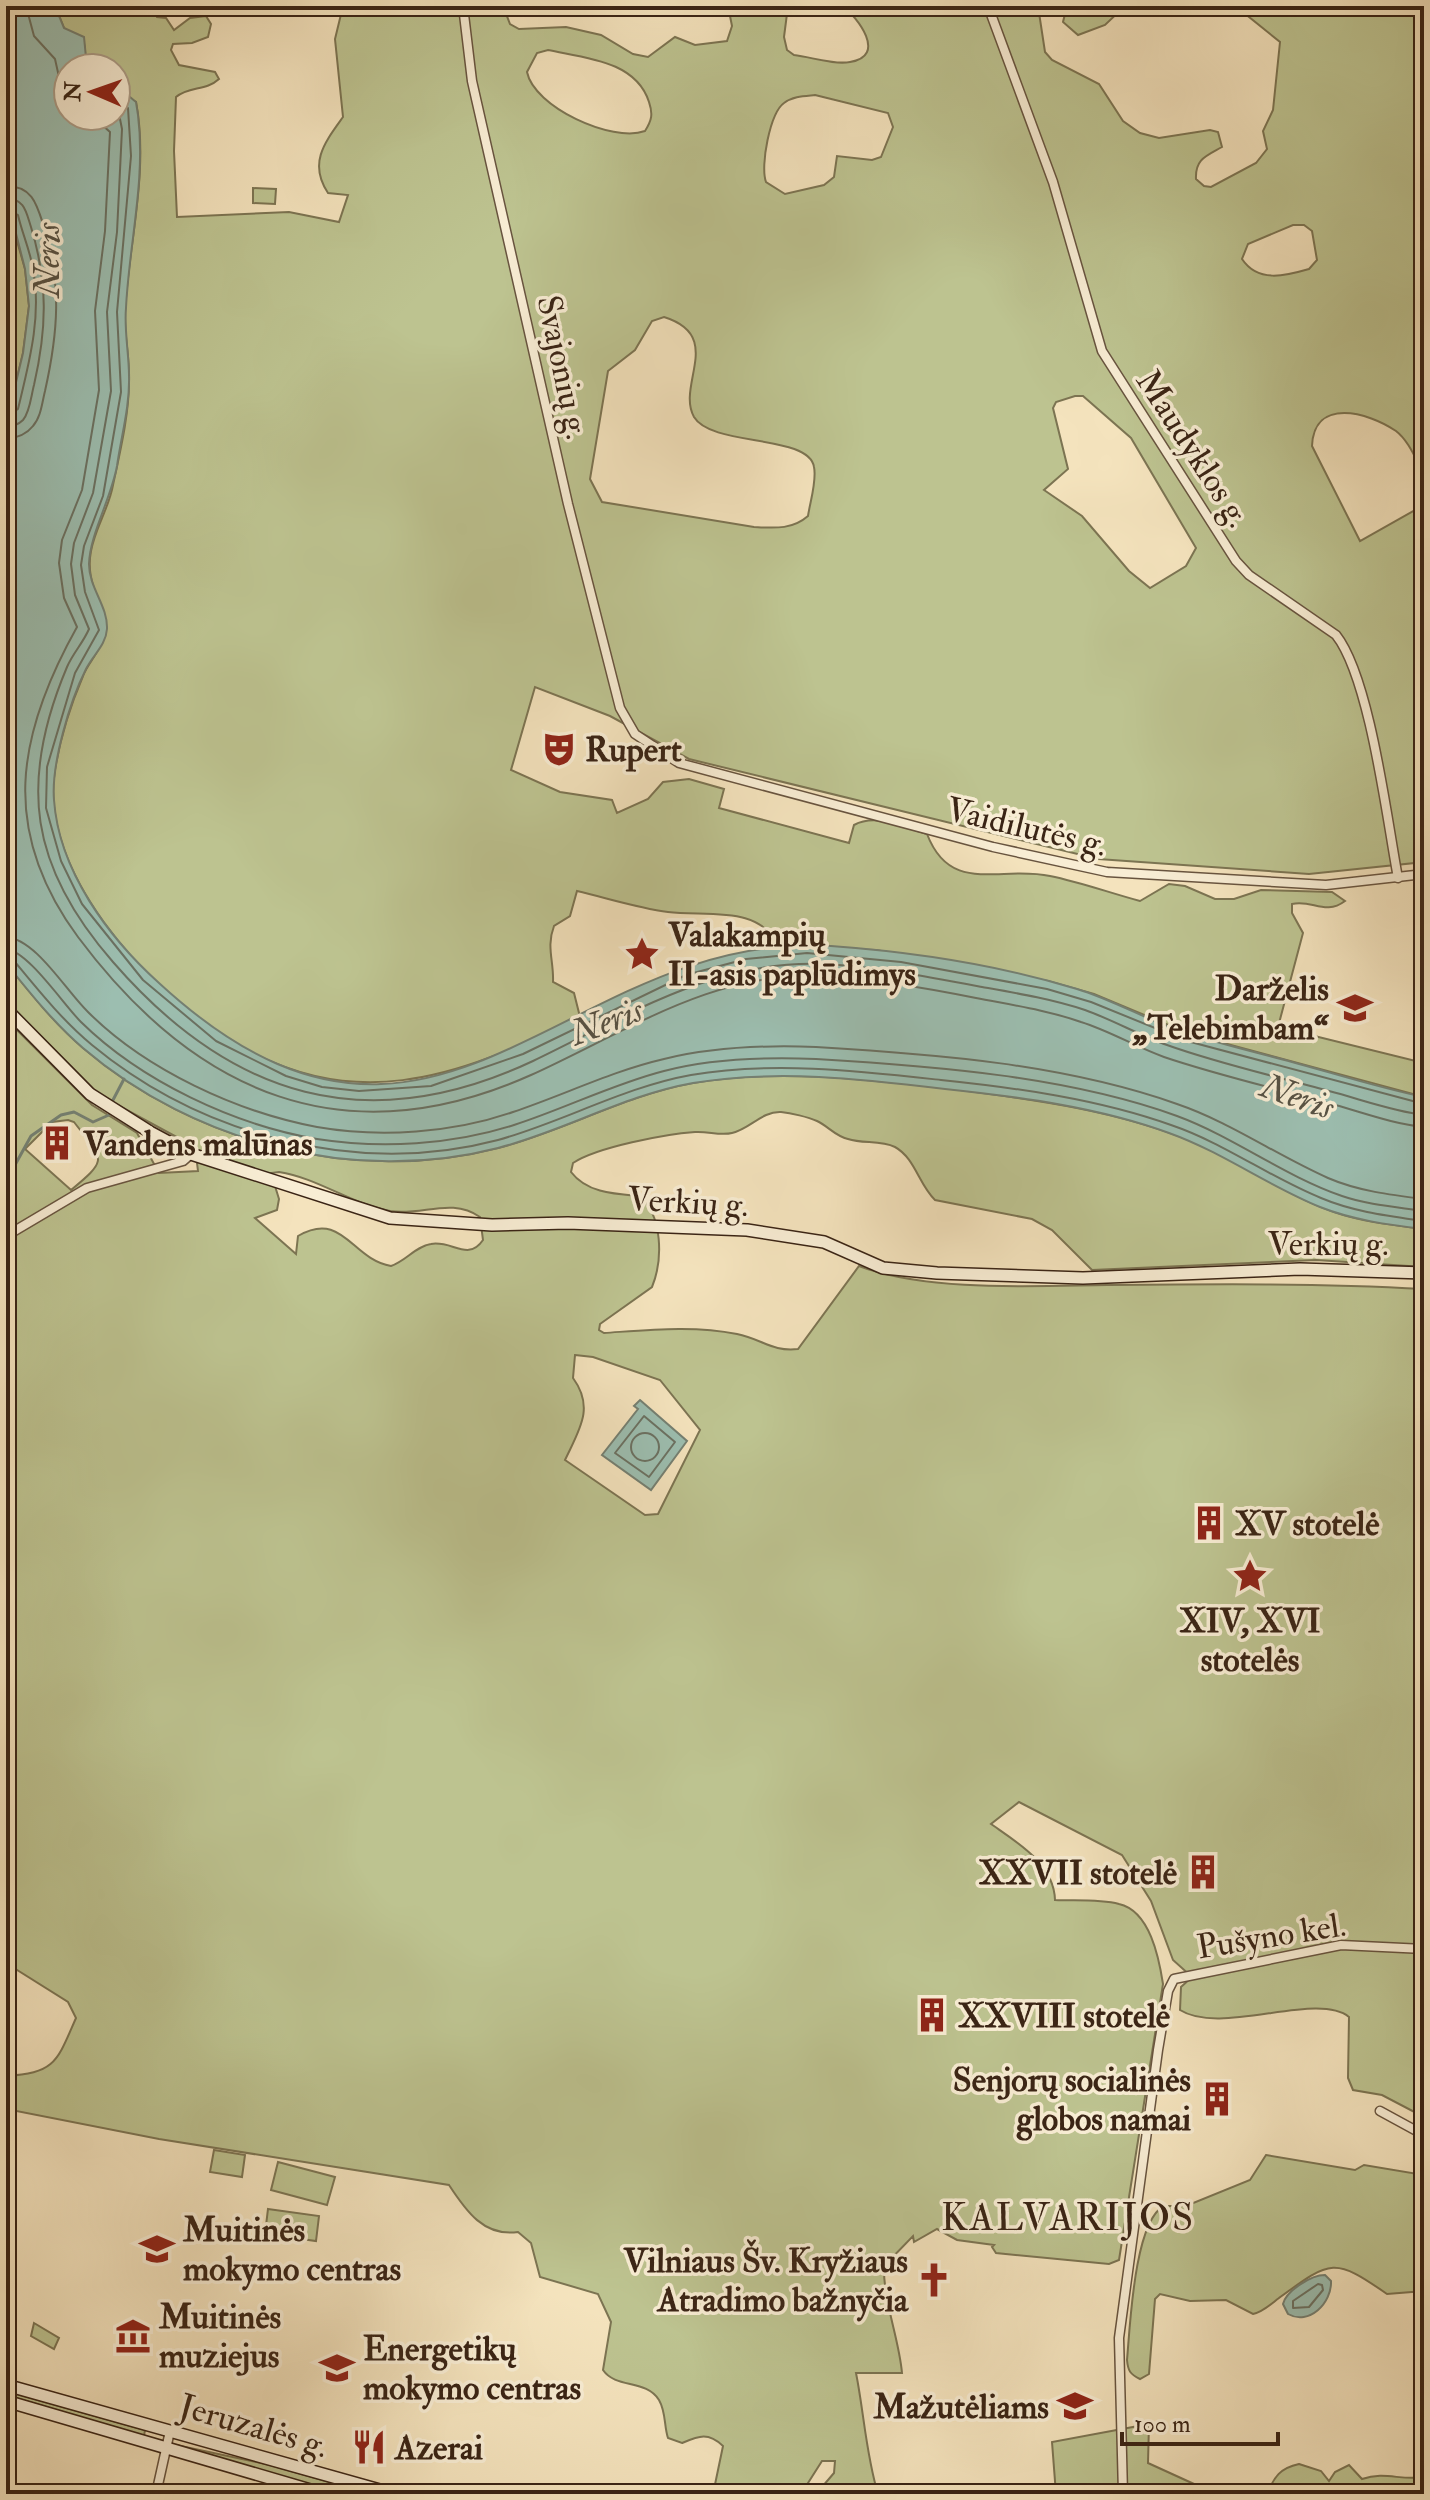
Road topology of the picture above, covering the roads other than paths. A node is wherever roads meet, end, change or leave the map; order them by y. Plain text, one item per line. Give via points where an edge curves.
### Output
1 (463, 6) edge
2 (988, 6) edge
3 (635, 734) joint
4 (1424, 874) edge
5 (1398, 878) junction
6 (6, 1009) edge
7 (191, 1154) junction
8 (6, 1236) edge
9 (1424, 1273) edge
10 (1424, 1949) edge
11 (1380, 2111) dead end
12 (1424, 2135) edge
13 (6, 2385) edge
14 (6, 2401) edge
15 (170, 2431) junction
16 (165, 2448) junction
17 (156, 2494) edge
18 (324, 2494) edge
19 (394, 2494) edge
20 (1123, 2494) edge

1 - 3 street, Svajonių g. via 472,81 568,504 620,708
2 - 5 street, Maudyklos g. via 1053,182 1102,351 1236,561 1344,646 1363,699
3 - 5 street, Vaidilutės g. via 679,763 1074,867 1294,885
4 - 5 street, Vaidilutės g.
6 - 7 main road, Verkių g. via 90,1094
7 - 8 street via 183,1161 79,1191
7 - 9 main road, Verkių g. via 390,1218 747,1230 824,1242 872,1265 901,1271 1083,1278 1300,1269
10 - 20 street, Pušyno kel. via 1341,1945 1174,1979 1158,2050 1119,2338
11 - 12 street
13 - 15 main road, Jeruzalės g.
14 - 16 main road, Jeruzalės g.
15 - 16 street
15 - 19 main road, Jeruzalės g.
16 - 17 street
16 - 18 main road, Jeruzalės g.

